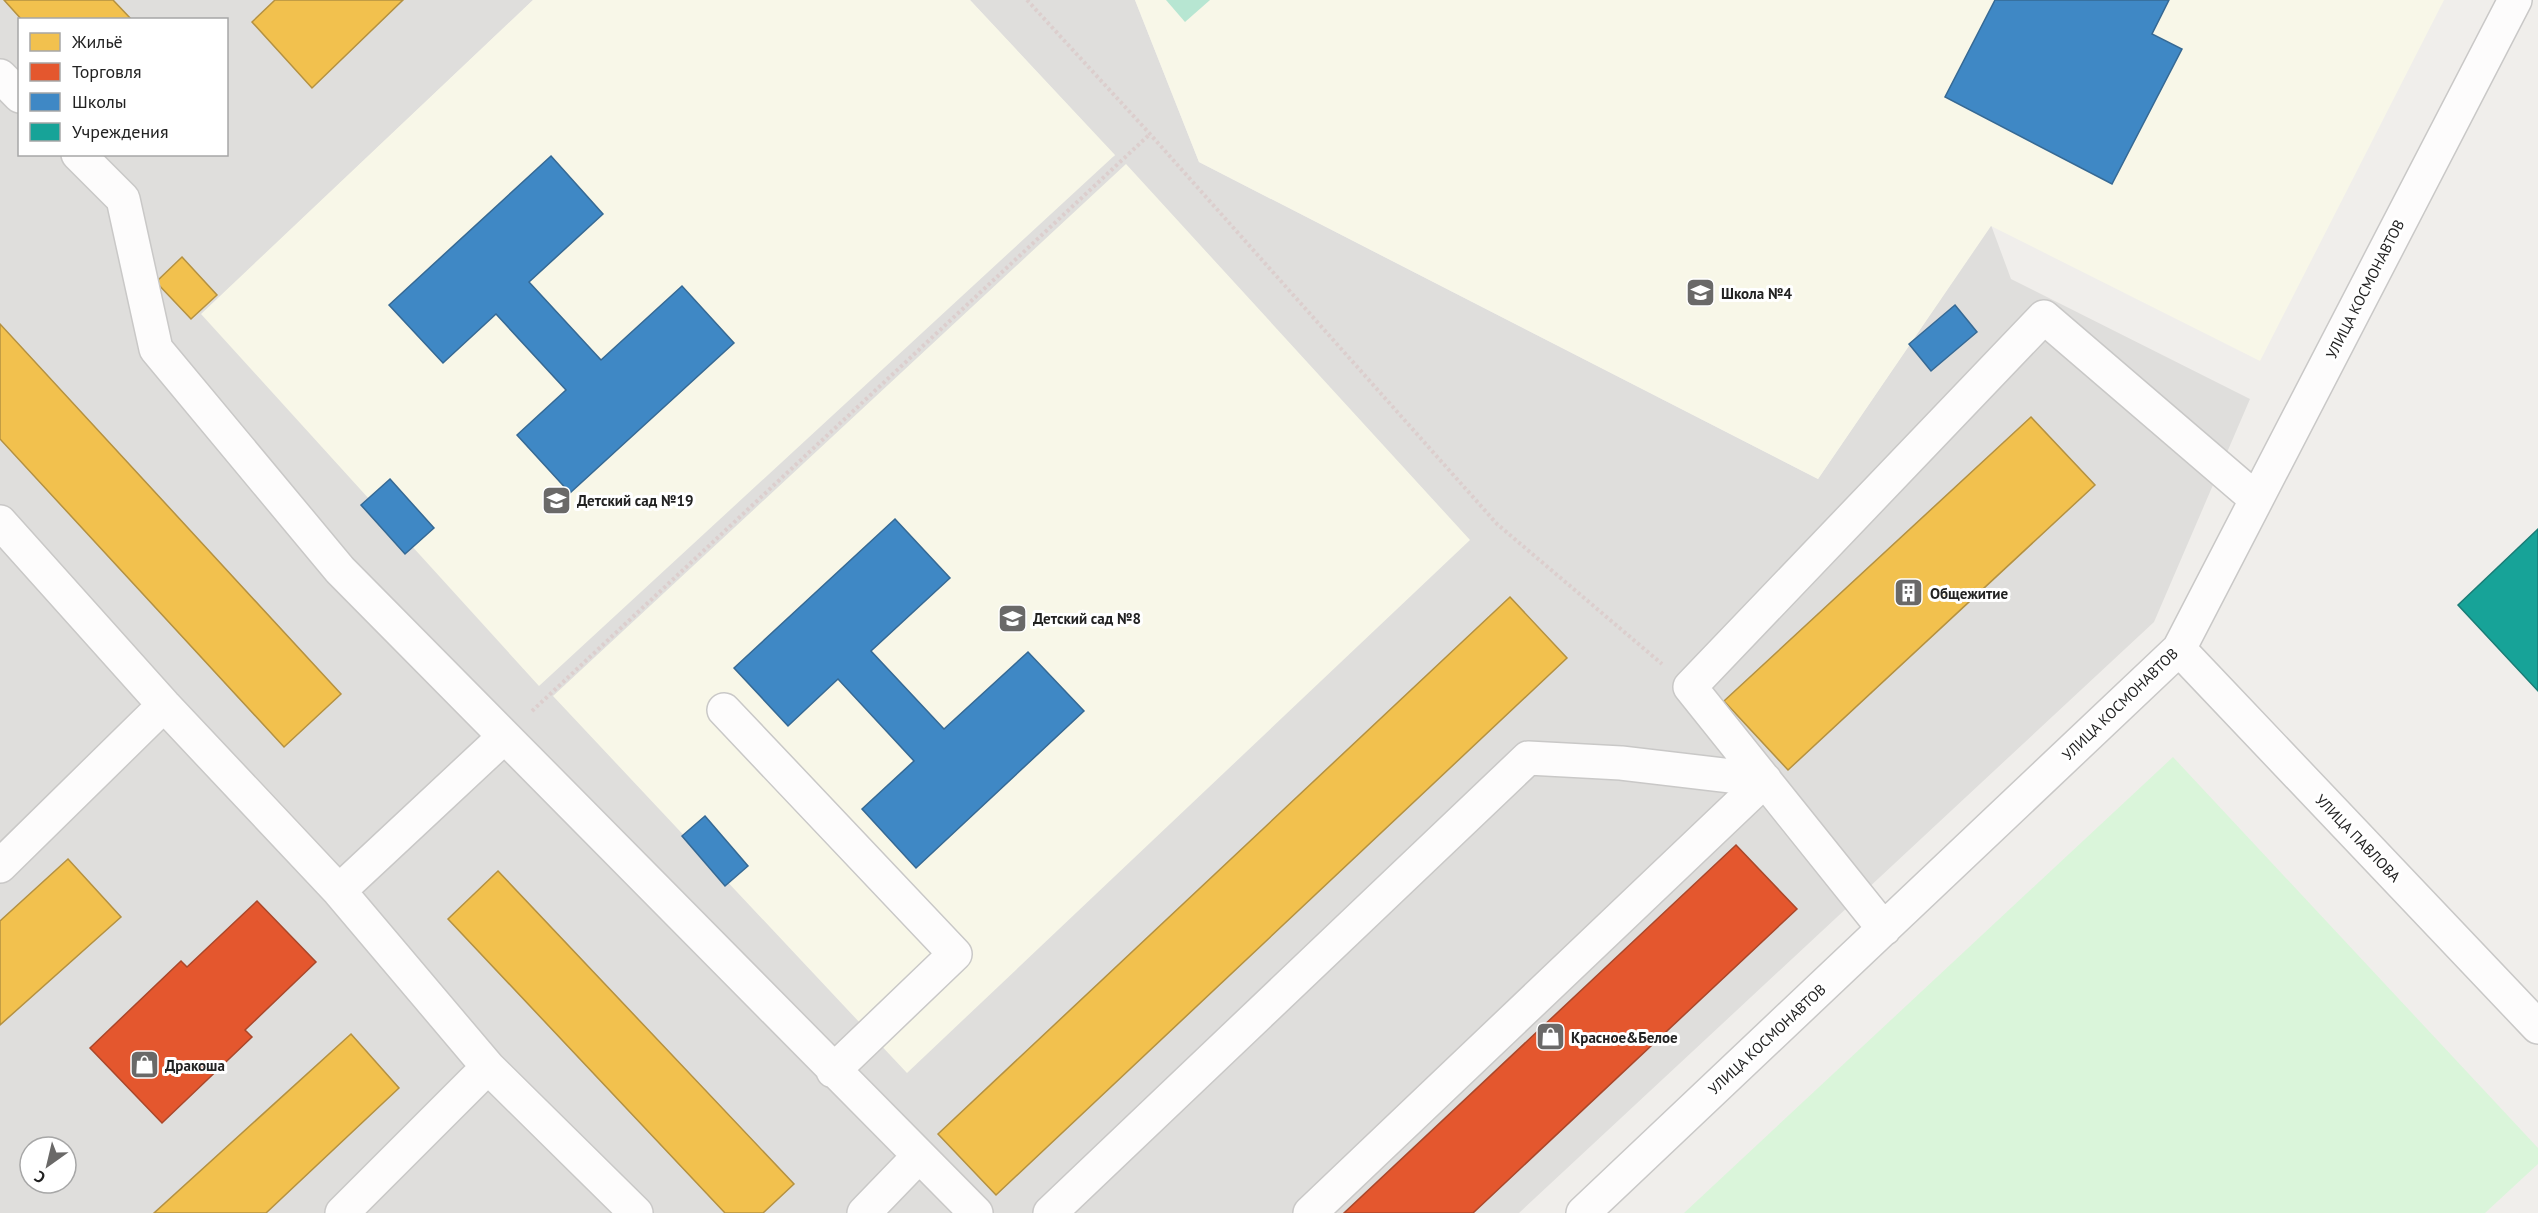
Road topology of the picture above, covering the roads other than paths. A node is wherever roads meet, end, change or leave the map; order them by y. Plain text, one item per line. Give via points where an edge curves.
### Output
1 (2515, 0) edge
2 (0, 76) edge
3 (18, 94) edge
4 (80, 156) edge
5 (2256, 499) junction
6 (0, 522) edge
7 (2179, 649) junction
8 (164, 705) junction
9 (724, 710) dead end
10 (504, 737) junction
11 (1765, 780) junction
12 (0, 866) edge
13 (339, 891) junction
14 (1884, 928) junction
15 (2538, 1027) edge
16 (488, 1067) junction
17 (833, 1071) junction
18 (918, 1157) junction
19 (342, 1213) edge
20 (636, 1213) edge
21 (864, 1213) edge
22 (976, 1213) edge
23 (1050, 1213) edge
24 (1310, 1213) edge
25 (1583, 1213) edge

1 - 5 street, УЛИЦА КОСМОНАВТОВ
2 - 3 street
4 - 10 street via 123,199 156,349 340,570
5 - 7 street, УЛИЦА КОСМОНАВТОВ
5 - 11 street via 2044,317 1690,687
6 - 8 street
7 - 14 street, УЛИЦА КОСМОНАВТОВ
7 - 15 street, УЛИЦА ПАВЛОВА
8 - 12 street
8 - 13 street
9 - 17 street via 955,954
10 - 13 street
10 - 17 street
11 - 14 street
11 - 23 street via 1622,763 1528,758
11 - 24 street
13 - 16 street
14 - 25 street, УЛИЦА КОСМОНАВТОВ
16 - 19 street
16 - 20 street
17 - 18 street
18 - 21 street
18 - 22 street

